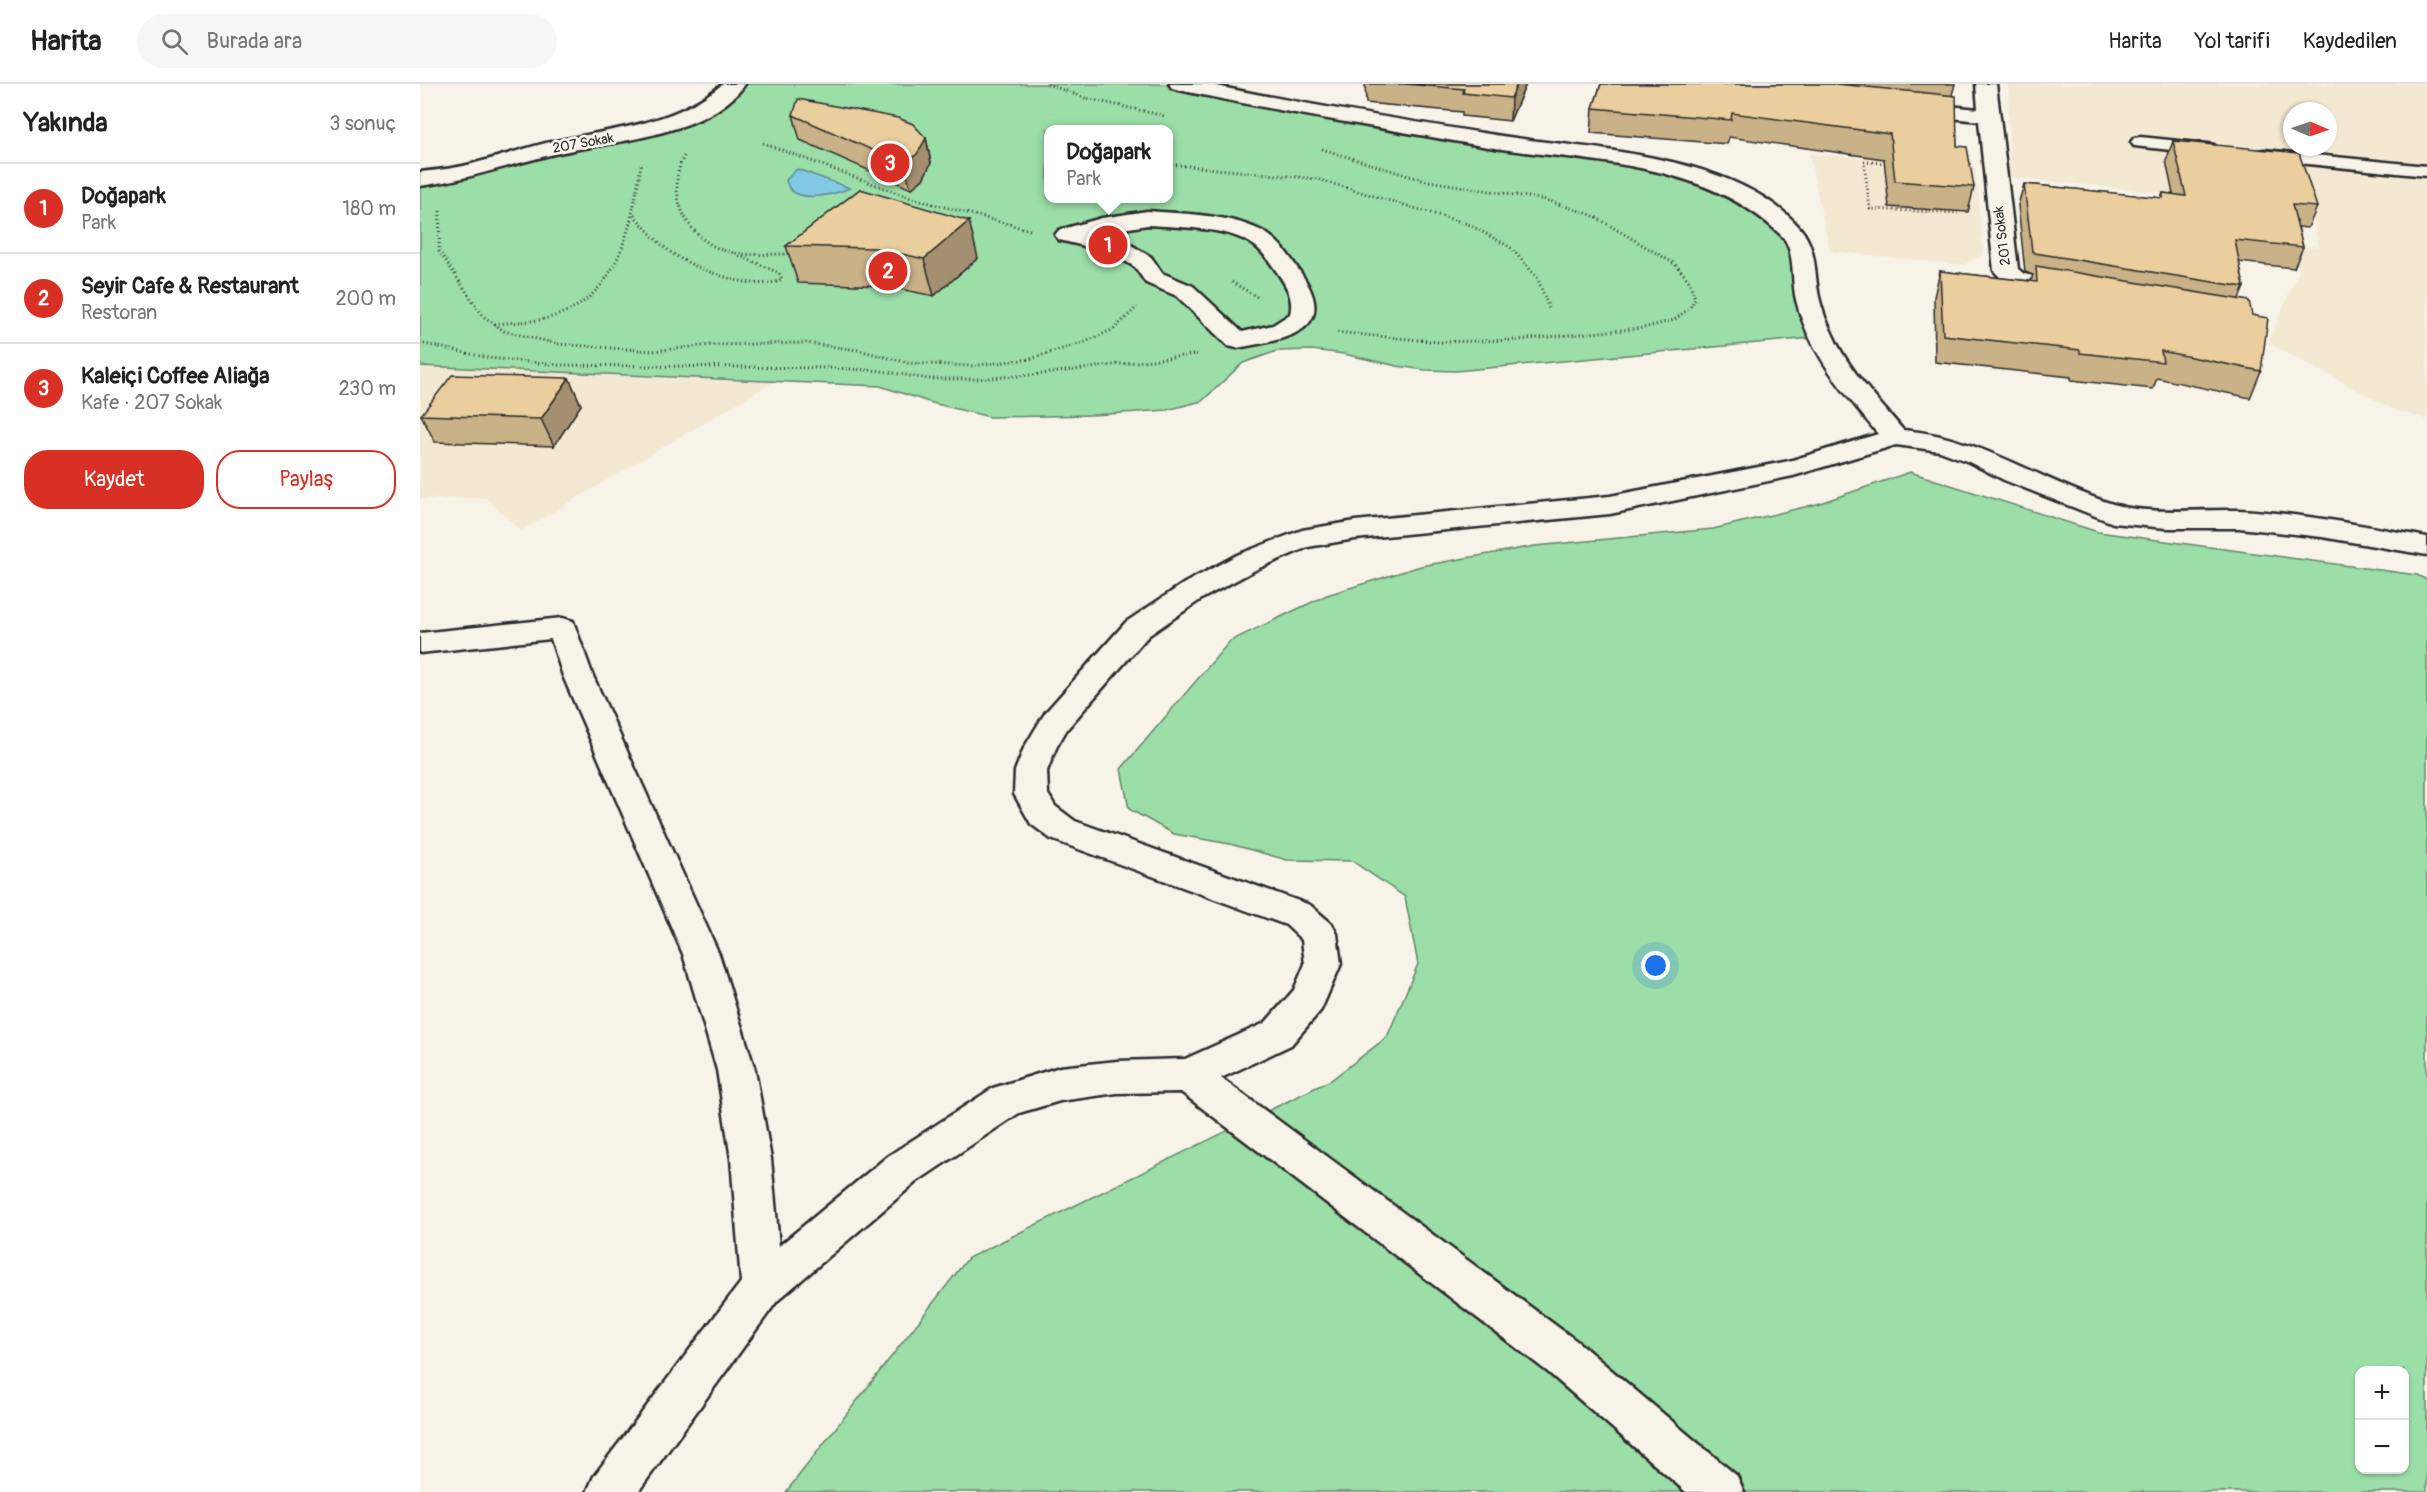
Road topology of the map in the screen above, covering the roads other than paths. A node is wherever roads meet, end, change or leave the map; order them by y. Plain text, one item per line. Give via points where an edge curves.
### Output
1 (735, 84) edge
2 (1179, 84) edge
3 (1986, 84) edge
4 (1896, 107) edge
5 (1990, 116) junction
6 (2140, 142) dead end
7 (2220, 150) edge
8 (2243, 153) edge
9 (2427, 171) edge
10 (430, 177) edge
11 (1067, 235) joint
12 (2079, 291) edge
13 (1894, 437) junction
14 (2427, 546) edge
15 (420, 643) edge
16 (1188, 1075) junction
17 (762, 1287) junction
18 (610, 1492) edge
19 (1721, 1492) edge

1 - 10 street, 207 Sokak via 721,98 693,113 646,131
2 - 13 street via 1494,142 1641,163 1715,182 1742,194 1771,212 1793,233 1821,337
3 - 5 street, 201 Sokak
4 - 5 street
5 - 12 street, 201 Sokak via 2007,274 2022,282
6 - 7 lane
8 - 9 lane
11 - 11 street via 1127,252 1143,262 1154,278 1185,291 1237,341 1292,327 1304,304 1301,287 1258,237 1221,227 1147,218
13 - 14 street via 1918,438 1957,448 2113,514 2249,520
13 - 16 street via 1793,468 1610,505 1355,530 1302,540 1247,562 1193,591 1137,629 1056,721 1031,771 1031,794 1043,815 1064,830 1298,915 1319,934 1323,964 1308,999 1278,1034
15 - 17 street via 562,628 578,676 701,954 736,1070 751,1159
16 - 17 street via 1060,1084 1007,1100 902,1169
16 - 19 street via 1563,1357
17 - 18 street

